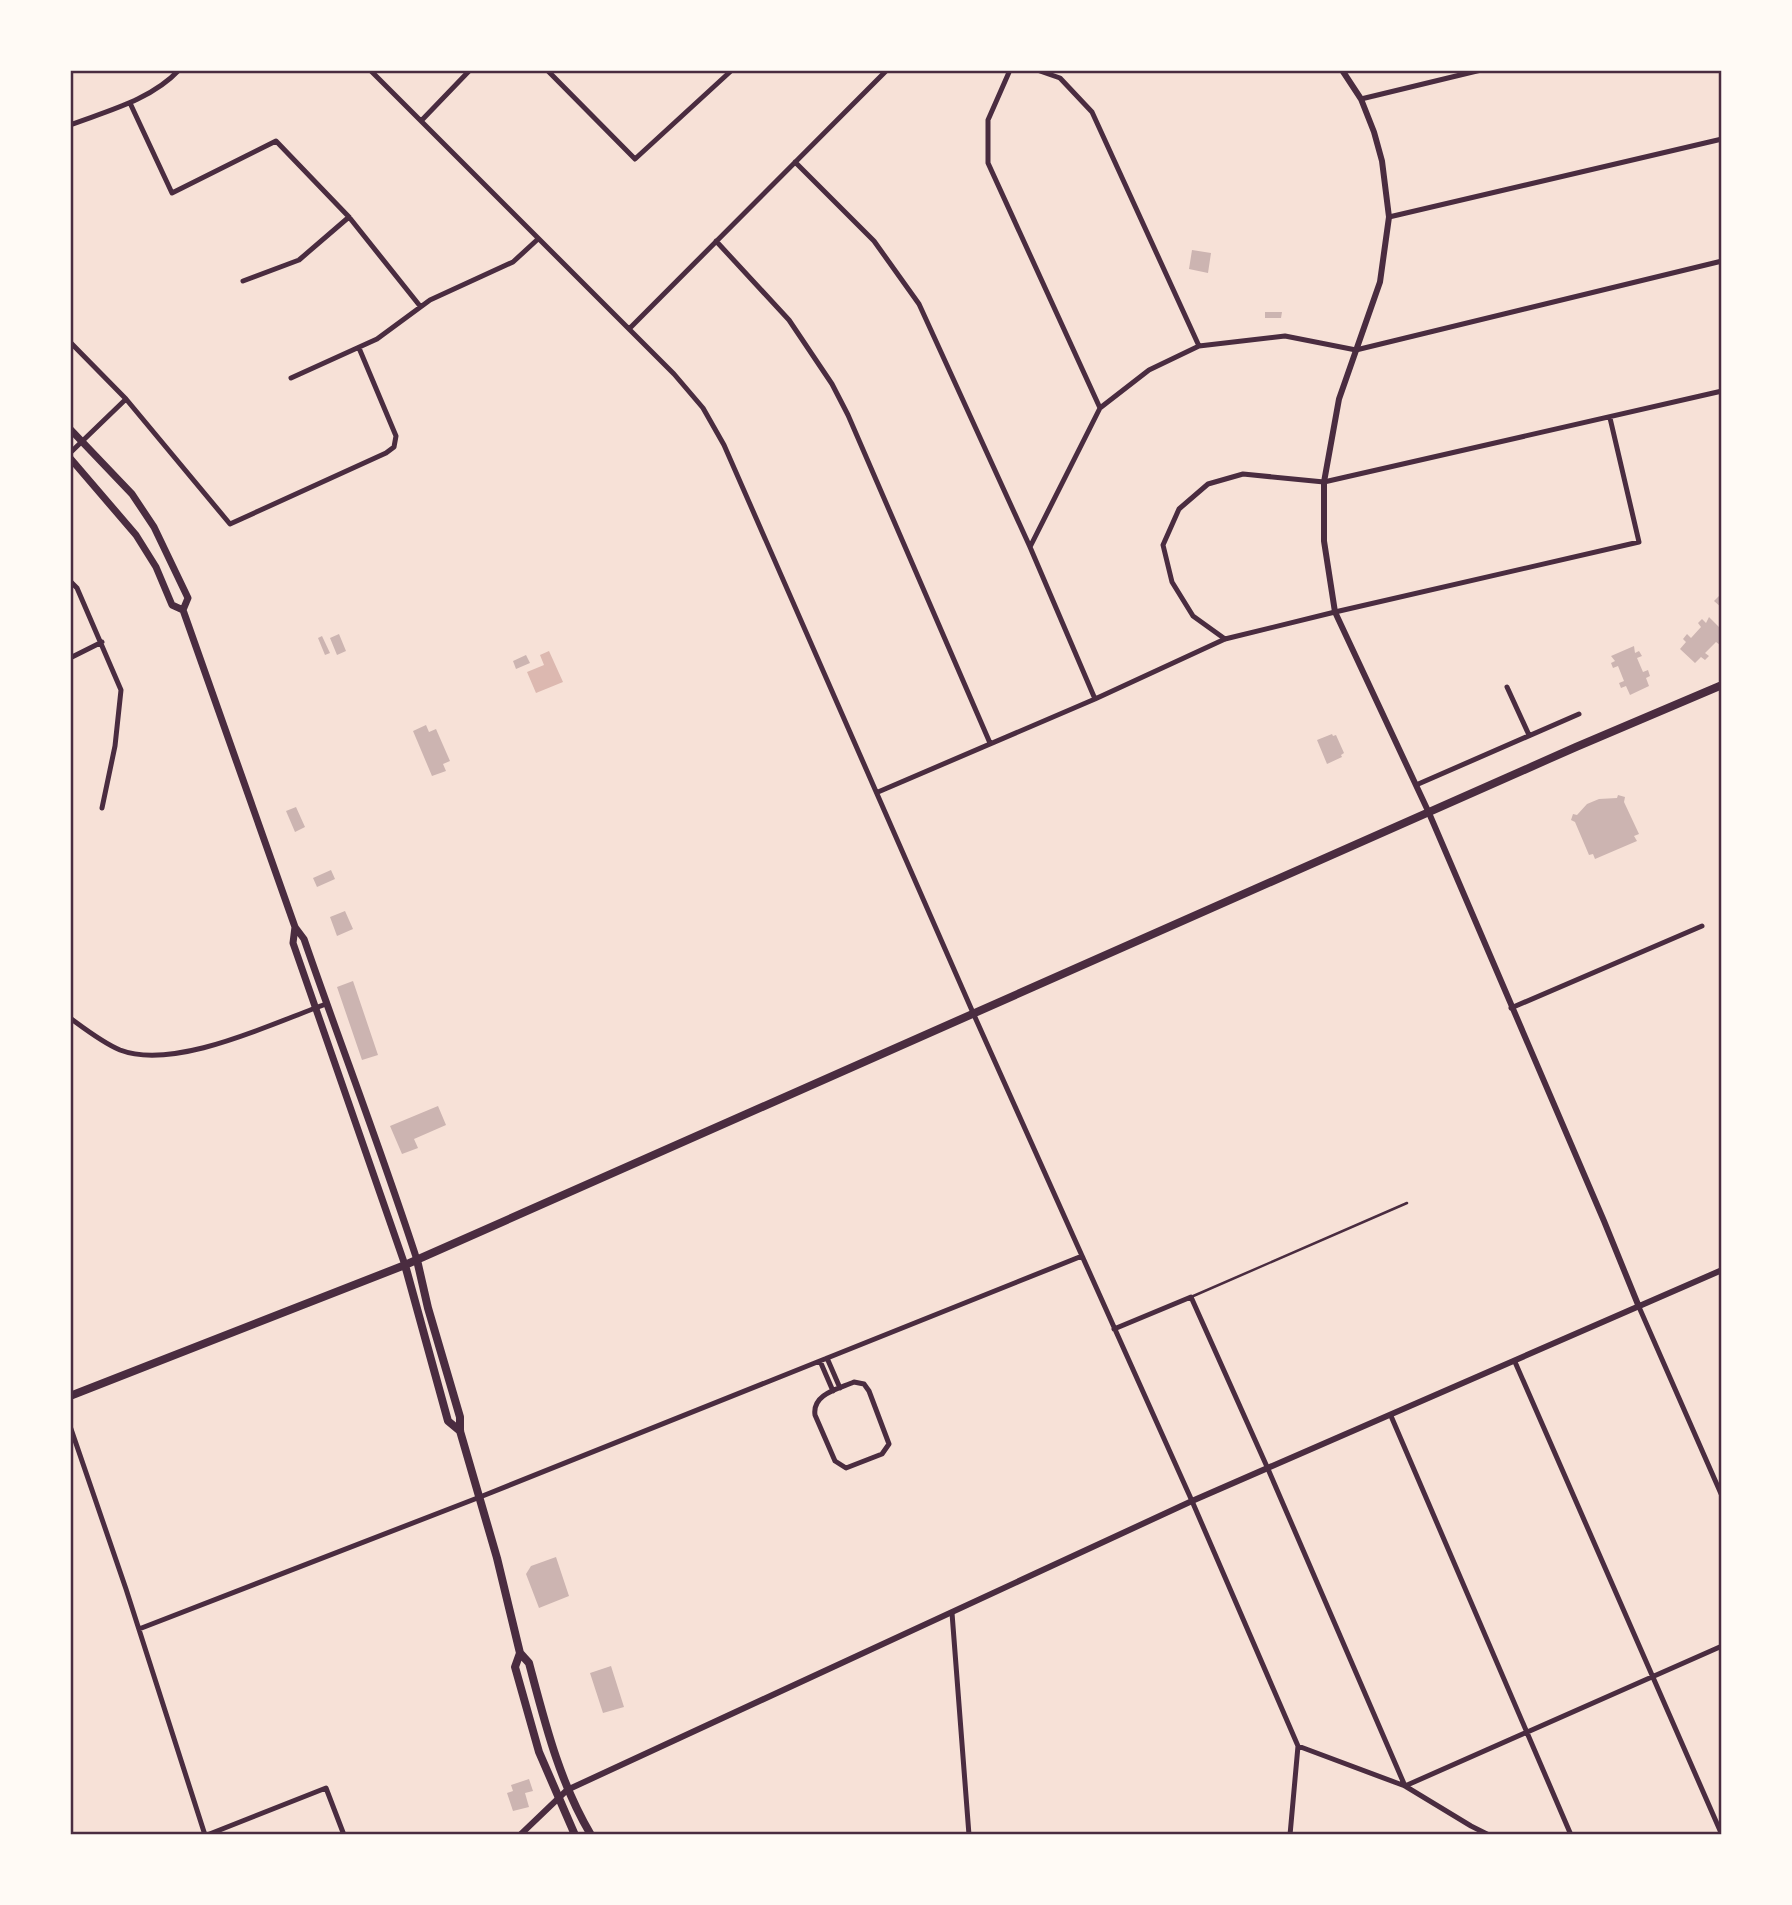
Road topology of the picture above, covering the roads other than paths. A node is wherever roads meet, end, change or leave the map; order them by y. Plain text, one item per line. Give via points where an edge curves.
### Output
1 (179, 70) edge
2 (370, 70) edge
3 (470, 70) edge
4 (547, 70) edge
5 (733, 70) edge
6 (887, 70) edge
7 (1010, 70) edge
8 (1037, 70) edge
9 (1342, 70) edge
10 (1481, 70) edge
11 (1361, 99) junction
12 (130, 103) junction
13 (421, 121) junction
14 (70, 125) edge
15 (1722, 139) edge
16 (795, 162) junction
17 (349, 217) junction
18 (1389, 217) junction
19 (538, 239) junction
20 (716, 241) junction
21 (1722, 261) edge
22 (243, 281) dead end
23 (420, 306) junction
24 (629, 329) junction
25 (70, 342) edge
26 (1199, 346) junction
27 (359, 348) junction
28 (1356, 350) junction
29 (291, 378) dead end
30 (1722, 391) edge
31 (126, 399) junction
32 (1100, 408) junction
33 (1611, 418) junction
34 (70, 429) edge
35 (83, 441) junction
36 (70, 456) edge
37 (1324, 482) junction
38 (1030, 547) junction
39 (70, 580) edge
40 (183, 610) junction
41 (1335, 612) junction
42 (1225, 639) junction
43 (102, 642) junction
44 (70, 659) edge
45 (1722, 685) edge
46 (1507, 687) dead end
47 (1095, 699) junction
48 (1579, 714) dead end
49 (1529, 735) junction
50 (990, 743) junction
51 (1416, 785) junction
52 (878, 792) junction
53 (102, 808) dead end
54 (1429, 813) junction
55 (1702, 926) dead end
56 (295, 927) junction
57 (326, 1004) junction
58 (316, 1007) junction
59 (1511, 1008) junction
60 (974, 1015) junction
61 (70, 1018) edge
62 (1407, 1203) dead end
63 (1082, 1256) junction
64 (417, 1260) junction
65 (405, 1265) junction
66 (1722, 1270) edge
67 (1191, 1297) junction
68 (1639, 1307) junction
69 (1114, 1329) junction
70 (827, 1358) junction
71 (820, 1361) junction
72 (1515, 1362) junction
73 (836, 1390) junction
74 (70, 1396) edge
75 (1391, 1416) junction
76 (70, 1426) edge
77 (460, 1431) junction
78 (1268, 1469) junction
79 (1722, 1496) edge
80 (480, 1497) junction
81 (1192, 1501) junction
82 (952, 1613) junction
83 (139, 1629) junction
84 (1722, 1646) edge
85 (520, 1653) junction
86 (1654, 1676) junction
87 (1527, 1733) junction
88 (1298, 1746) junction
89 (1405, 1786) junction
90 (567, 1790) junction
91 (558, 1799) junction
92 (1471, 1826) junction
93 (206, 1835) edge
94 (344, 1835) edge
95 (520, 1835) edge
96 (575, 1835) edge
97 (591, 1835) edge
98 (969, 1835) edge
99 (1290, 1835) edge
100 (1470, 1835) edge
101 (1489, 1835) edge
102 (1571, 1835) edge
103 (1722, 1835) edge

1 - 12 street
2 - 13 street
3 - 13 street
4 - 5 street via 635,159
6 - 16 street
7 - 32 street via 988,120 988,163
8 - 26 street via 1060,78 1092,112
9 - 11 street
10 - 11 street
11 - 18 street via 1382,161
12 - 14 street
12 - 17 street via 172,193 276,141
13 - 19 street
15 - 18 street
16 - 20 street
16 - 38 street via 874,241 919,304
17 - 22 street via 299,260
17 - 23 street
18 - 28 street via 1380,282
19 - 23 street via 513,262
19 - 24 street
20 - 24 street
20 - 50 street via 789,320 832,384
21 - 28 street
23 - 27 street
24 - 52 street via 695,399 724,445
25 - 31 street
26 - 28 street via 1285,335
26 - 32 street via 1149,370
27 - 29 street
27 - 31 street via 396,436 394,447 230,524
28 - 37 street via 1339,399
30 - 33 street
31 - 35 street
32 - 38 street
33 - 37 street
33 - 41 street via 1640,542
34 - 35 main road
35 - 36 street
35 - 40 main road via 132,494 154,527 188,598
36 - 40 main road via 136,535 172,605
37 - 41 street via 1324,541
37 - 42 street via 1243,474 1208,484 1180,509 1163,545 1172,582 1193,616
38 - 47 street
39 - 43 street
40 - 56 main road
41 - 42 street
41 - 51 street
42 - 47 street
43 - 44 street
43 - 53 street via 121,690 116,746
45 - 54 main road
46 - 49 street
47 - 50 street
48 - 49 street
49 - 51 street
50 - 52 street
51 - 54 street
52 - 60 street
54 - 59 street
54 - 60 main road
55 - 59 street
56 - 57 main road via 304,939
56 - 58 main road via 293,943
57 - 58 street
57 - 64 main road
58 - 61 street via 200,1050 148,1056 119,1050
58 - 65 main road
59 - 68 street
60 - 63 street
60 - 64 main road
62 - 67 lane
63 - 69 street
63 - 70 street
64 - 65 main road
64 - 77 main road
65 - 74 main road
65 - 77 main road via 448,1421
66 - 68 street
67 - 69 street
67 - 78 street
68 - 72 street
68 - 79 street
69 - 81 street
70 - 71 street
70 - 73 street
71 - 73 street
71 - 80 street
72 - 75 street
72 - 86 street
73 - 73 street via 818,1399 815,1415 835,1461 848,1468 882,1454 889,1444 869,1391 854,1382
75 - 78 street
75 - 87 street
76 - 83 street
77 - 80 main road
78 - 81 street
78 - 89 street
80 - 83 street
80 - 85 main road
81 - 82 street
81 - 88 street
82 - 90 street
82 - 98 street
83 - 93 street
84 - 86 street
85 - 90 main road via 529,1663
85 - 91 main road via 516,1667 539,1752
86 - 87 street
86 - 103 street
87 - 89 street
87 - 102 street
88 - 89 street
88 - 99 street
89 - 92 street
90 - 91 street
90 - 97 main road
91 - 95 street
91 - 96 main road
92 - 100 street
92 - 101 street
93 - 94 street via 326,1788

